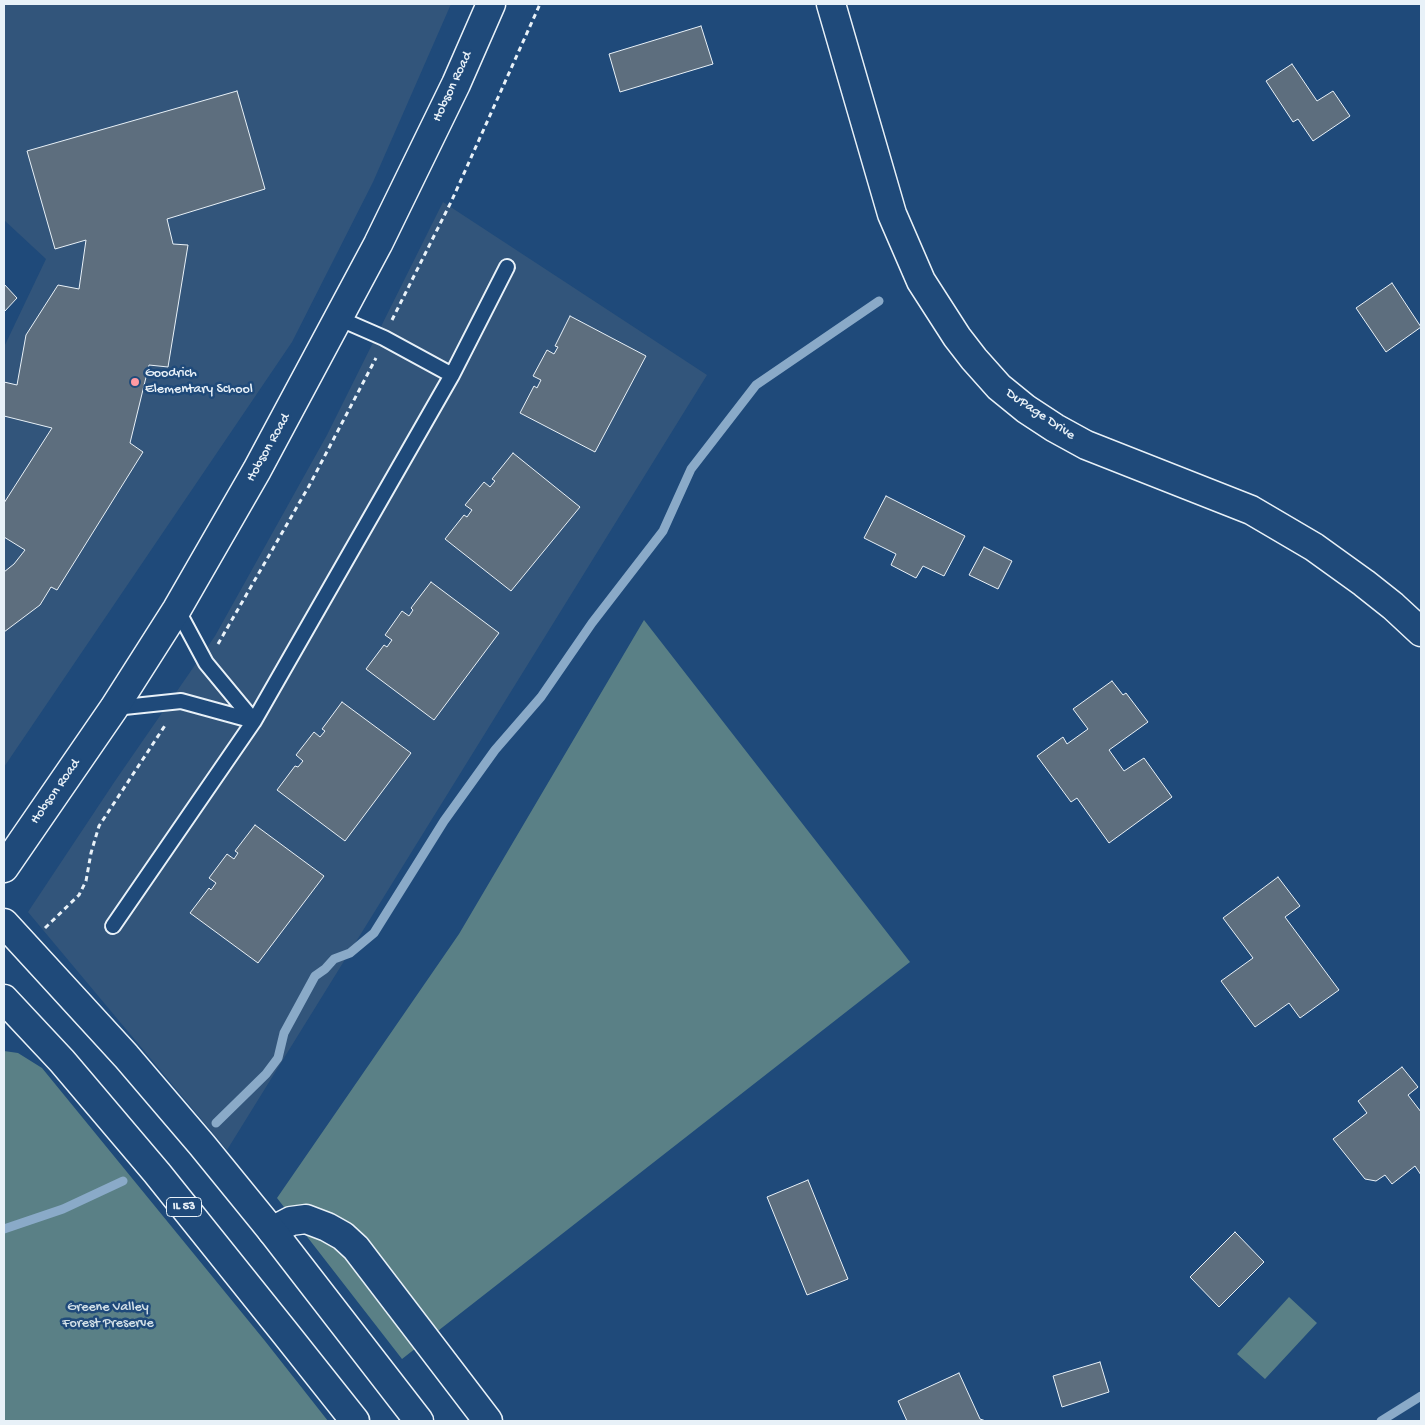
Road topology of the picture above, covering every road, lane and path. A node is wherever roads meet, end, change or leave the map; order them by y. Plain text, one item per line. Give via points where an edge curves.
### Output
1 (491, 4) edge
2 (540, 4) edge
3 (831, 4) edge
4 (507, 267) dead end
5 (396, 310) dead end
6 (338, 318) junction
7 (373, 363) dead end
8 (452, 375) junction
9 (177, 609) junction
10 (1421, 632) edge
11 (215, 650) dead end
12 (114, 708) junction
13 (254, 721) junction
14 (167, 722) dead end
15 (4, 868) edge
16 (4, 923) edge
17 (47, 926) dead end
18 (113, 926) dead end
19 (4, 999) edge
20 (272, 1231) junction
21 (355, 1421) edge
22 (419, 1421) edge
23 (488, 1421) edge

1 - 6 main road, Hobson Road via 456,84
2 - 5 path via 452,200
3 - 10 main road, DuPage Drive via 899,231 921,281 940,312 999,387 1026,409 1086,445 1259,514 1314,547 1364,583
4 - 8 lane
6 - 8 lane via 384,338
6 - 9 main road, Hobson Road via 262,462
7 - 11 path via 309,486
8 - 13 lane
9 - 12 main road, Hobson Road
9 - 13 lane via 206,663
12 - 13 lane via 182,701
12 - 15 main road, Hobson Road
13 - 18 lane
14 - 17 path via 98,826 86,881 79,895
16 - 20 main road via 126,1056
19 - 21 main road, IL 53 via 62,1061 157,1173
20 - 22 main road
20 - 23 main road via 291,1221 306,1219 343,1236 356,1248

